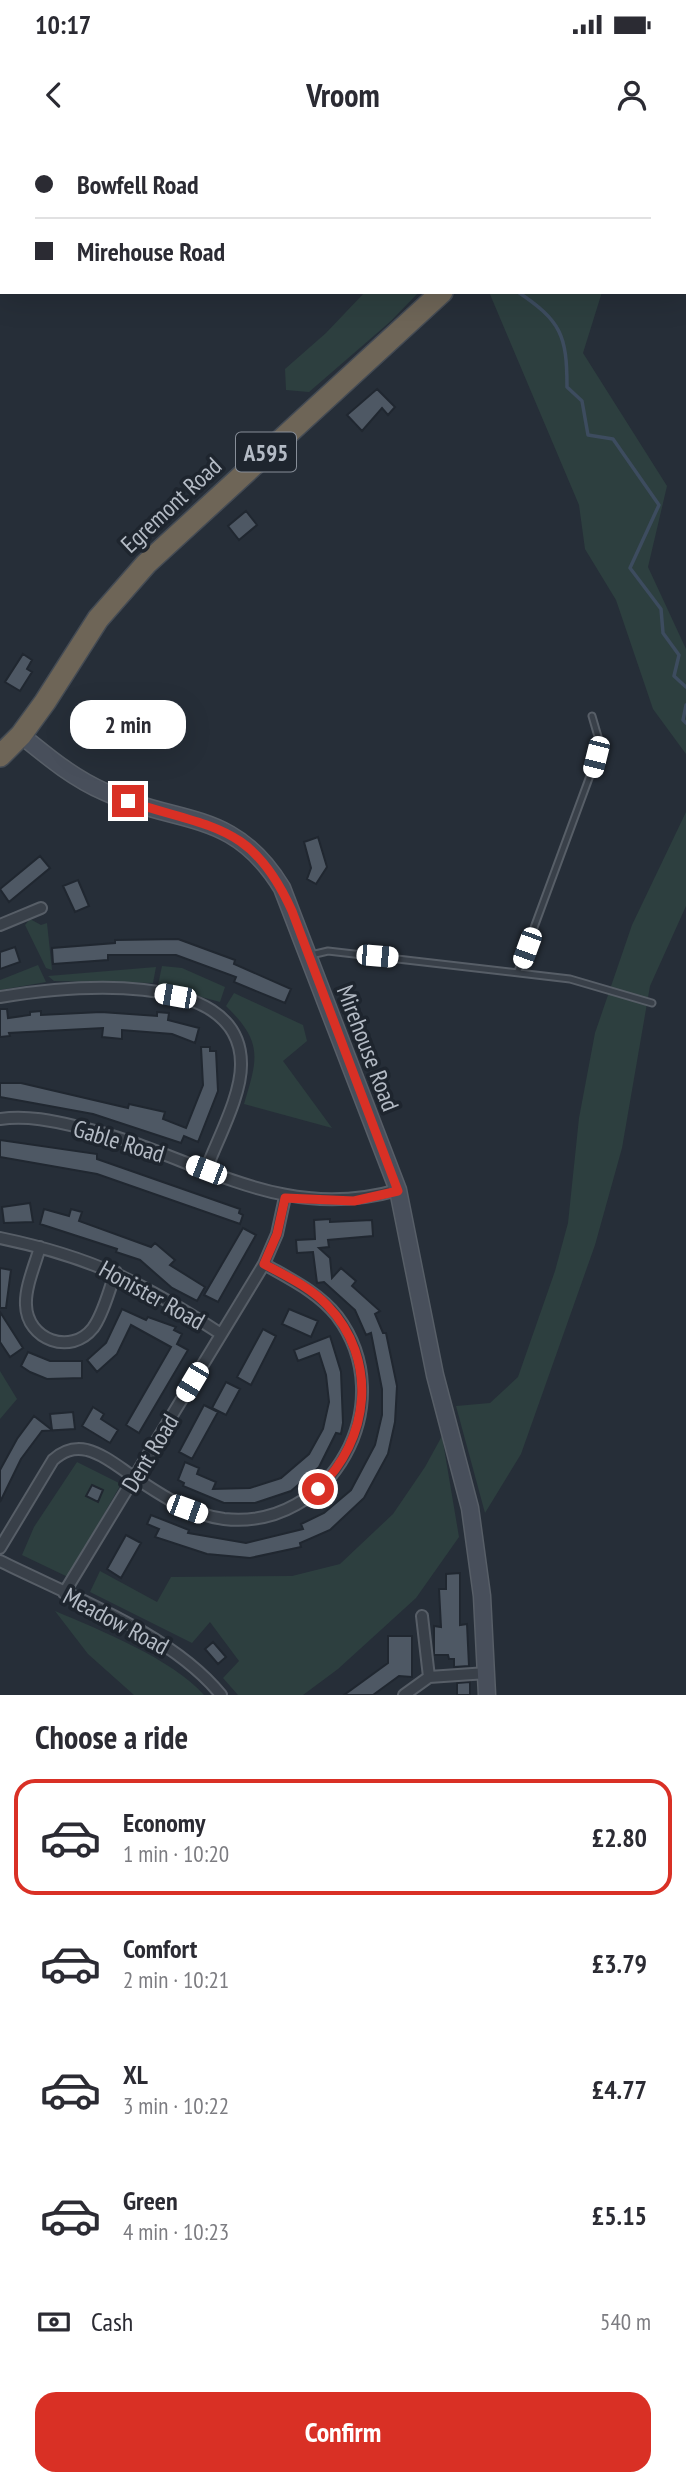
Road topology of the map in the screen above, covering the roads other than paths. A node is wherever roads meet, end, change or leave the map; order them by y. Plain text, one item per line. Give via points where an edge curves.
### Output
1 (440, 294) edge
2 (592, 716) dead end
3 (21, 735) junction
4 (0, 756) edge
5 (41, 908) dead end
6 (0, 925) edge
7 (309, 957) junction
8 (518, 971) junction
9 (0, 997) edge
10 (652, 1003) dead end
11 (0, 1119) edge
12 (206, 1170) junction
13 (398, 1191) junction
14 (285, 1198) junction
15 (0, 1238) edge
16 (40, 1247) junction
17 (264, 1264) junction
18 (116, 1272) junction
19 (221, 1334) junction
20 (135, 1478) junction
21 (0, 1548) edge
22 (0, 1561) edge
23 (64, 1593) junction
24 (422, 1616) dead end
25 (486, 1673) junction
26 (429, 1677) junction
27 (221, 1695) edge
28 (404, 1695) edge
29 (487, 1695) edge

1 - 3 highway, Egremont Road / A595 via 146,564 98,619
2 - 8 lane via 599,740 592,773
3 - 4 highway, Egremont Road / A595
3 - 7 street, Mirehouse Road via 76,779 107,794 218,827 239,838 282,888
5 - 6 street
7 - 8 lane via 328,951
7 - 13 street, Mirehouse Road
8 - 10 lane
9 - 12 street via 60,990 132,990 199,1002 216,1013 235,1036 242,1066
11 - 12 street, Gable Road via 44,1120 104,1133
12 - 14 street, Gable Road
13 - 14 street, Gable Road via 354,1201
13 - 25 street, Mirehouse Road via 435,1375 473,1529
14 - 17 street, Dent Road
15 - 16 street, Honister Road
16 - 18 street, Honister Road
16 - 18 street via 26,1308 31,1324 50,1340 73,1341 87,1334 97,1321
17 - 19 street, Dent Road
17 - 20 street via 316,1295 337,1316 352,1342 363,1399 358,1428 346,1455 329,1479 307,1497 283,1511 256,1518 201,1514
18 - 19 street, Honister Road
19 - 20 street, Dent Road
20 - 21 street via 95,1453 63,1451 46,1470
20 - 23 street, Dent Road
22 - 23 street, Meadow Road
23 - 27 street, Meadow Road via 159,1642
24 - 26 street
25 - 26 street
25 - 29 street, Mirehouse Road
26 - 28 street

